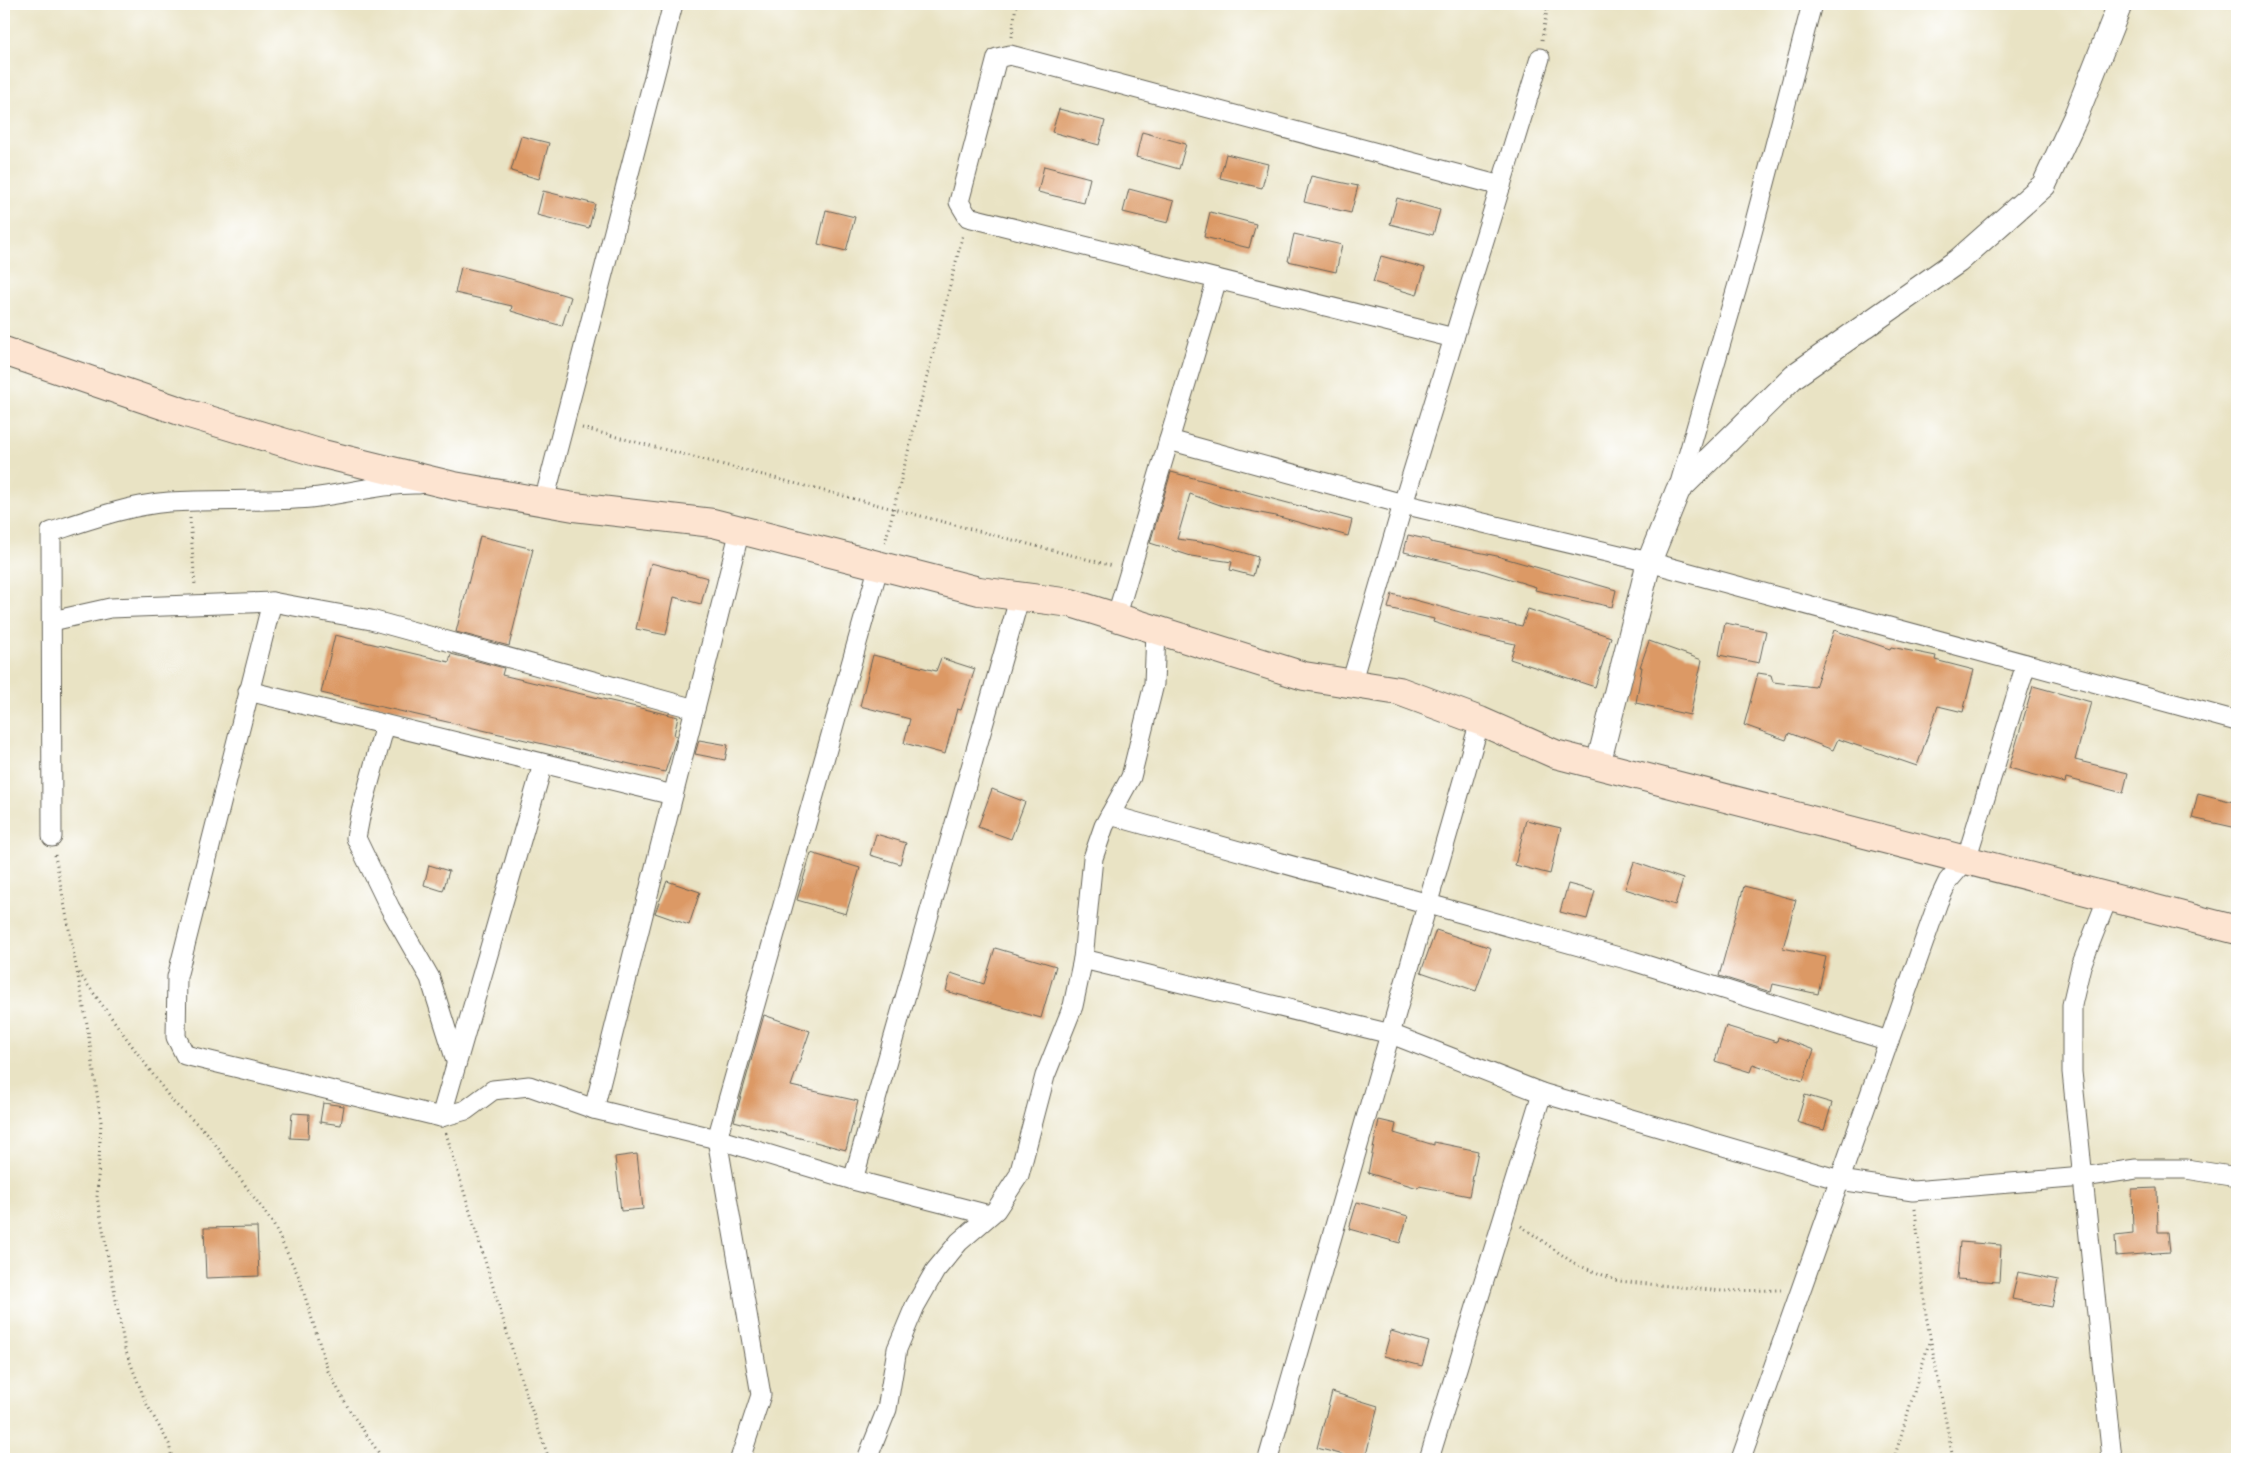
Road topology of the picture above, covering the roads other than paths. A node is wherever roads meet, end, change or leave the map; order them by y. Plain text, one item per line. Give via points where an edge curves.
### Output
1 (673, 4) edge
2 (1812, 4) edge
3 (2120, 4) edge
4 (1540, 58) road end
5 (1500, 186) junction
6 (1218, 279) junction
7 (1454, 338) junction
8 (4, 351) edge
9 (1169, 440) junction
10 (454, 486) junction
11 (1678, 490) junction
12 (544, 501) junction
13 (1403, 504) junction
14 (740, 530) junction
15 (1649, 562) junction
16 (879, 565) junction
17 (1020, 596) junction
18 (272, 602) junction
19 (1116, 618) junction
20 (52, 621) junction
21 (1156, 631) junction
22 (2026, 664) junction
23 (1351, 684) junction
24 (248, 692) junction
25 (695, 709) junction
26 (1480, 721) junction
27 (2237, 721) edge
28 (385, 725) junction
29 (544, 764) junction
30 (1598, 765) junction
31 (673, 795) junction
32 (1110, 815) junction
33 (52, 837) road end
34 (1966, 860) junction
35 (2108, 897) junction
36 (1428, 904) junction
37 (2237, 930) edge
38 (1083, 959) junction
39 (1391, 1034) junction
40 (1889, 1041) junction
41 (456, 1062) junction
42 (1542, 1093) junction
43 (594, 1108) junction
44 (441, 1117) junction
45 (718, 1139) junction
46 (2083, 1177) junction
47 (2237, 1177) edge
48 (853, 1180) junction
49 (1840, 1180) junction
50 (989, 1215) junction
51 (740, 1459) edge
52 (868, 1459) edge
53 (1268, 1459) edge
54 (1429, 1459) edge
55 (1741, 1459) edge
56 (2112, 1459) edge

1 - 12 street
2 - 11 street via 1743,267
3 - 11 street via 2075,118 2044,185 1958,261 1794,376
4 - 5 street
5 - 6 street via 1010,55 997,58 959,202 968,216
5 - 7 street
6 - 7 street
6 - 9 street
7 - 13 street
8 - 10 main road via 186,413 319,453
9 - 13 street
9 - 19 street
10 - 12 main road
10 - 20 street via 403,484 343,495 286,500 168,502 102,516 51,532
11 - 15 street
12 - 14 main road via 713,523
13 - 15 street
13 - 23 street
14 - 16 main road
14 - 25 street
15 - 22 street
15 - 30 street
16 - 17 main road via 979,591
16 - 45 street
17 - 19 main road via 1071,603
17 - 48 street
18 - 20 street via 110,608
18 - 24 street
18 - 25 street via 371,620
19 - 21 main road
20 - 33 street
21 - 23 main road via 1304,676
21 - 32 street via 1154,684 1131,777
22 - 27 street
22 - 34 street
23 - 26 main road via 1399,692
24 - 28 street
24 - 44 street via 177,977 176,1037 184,1055
25 - 31 street
26 - 30 main road via 1555,754
26 - 36 street
28 - 29 street
28 - 41 street via 356,838 390,908 430,978
29 - 31 street
29 - 41 street
30 - 34 main road
31 - 43 street
32 - 36 street
32 - 38 street via 1093,858
34 - 35 main road
34 - 40 street via 1948,881 1938,902
35 - 37 main road
35 - 46 street via 2081,966 2072,1005 2072,1072
36 - 39 street
36 - 40 street via 1633,961
38 - 39 street
38 - 50 street via 1073,1006 1045,1076 1019,1175 996,1210
39 - 42 street
39 - 53 street
40 - 49 street
41 - 44 street
42 - 49 street
42 - 54 street
43 - 44 street via 530,1086 493,1090 466,1110
43 - 45 street
45 - 48 street
45 - 51 street via 761,1395
46 - 47 street via 2136,1169 2186,1169
46 - 49 street via 1913,1191
46 - 56 street
48 - 50 street
49 - 55 street
50 - 52 street via 959,1242 935,1271 915,1306 897,1349 887,1409

